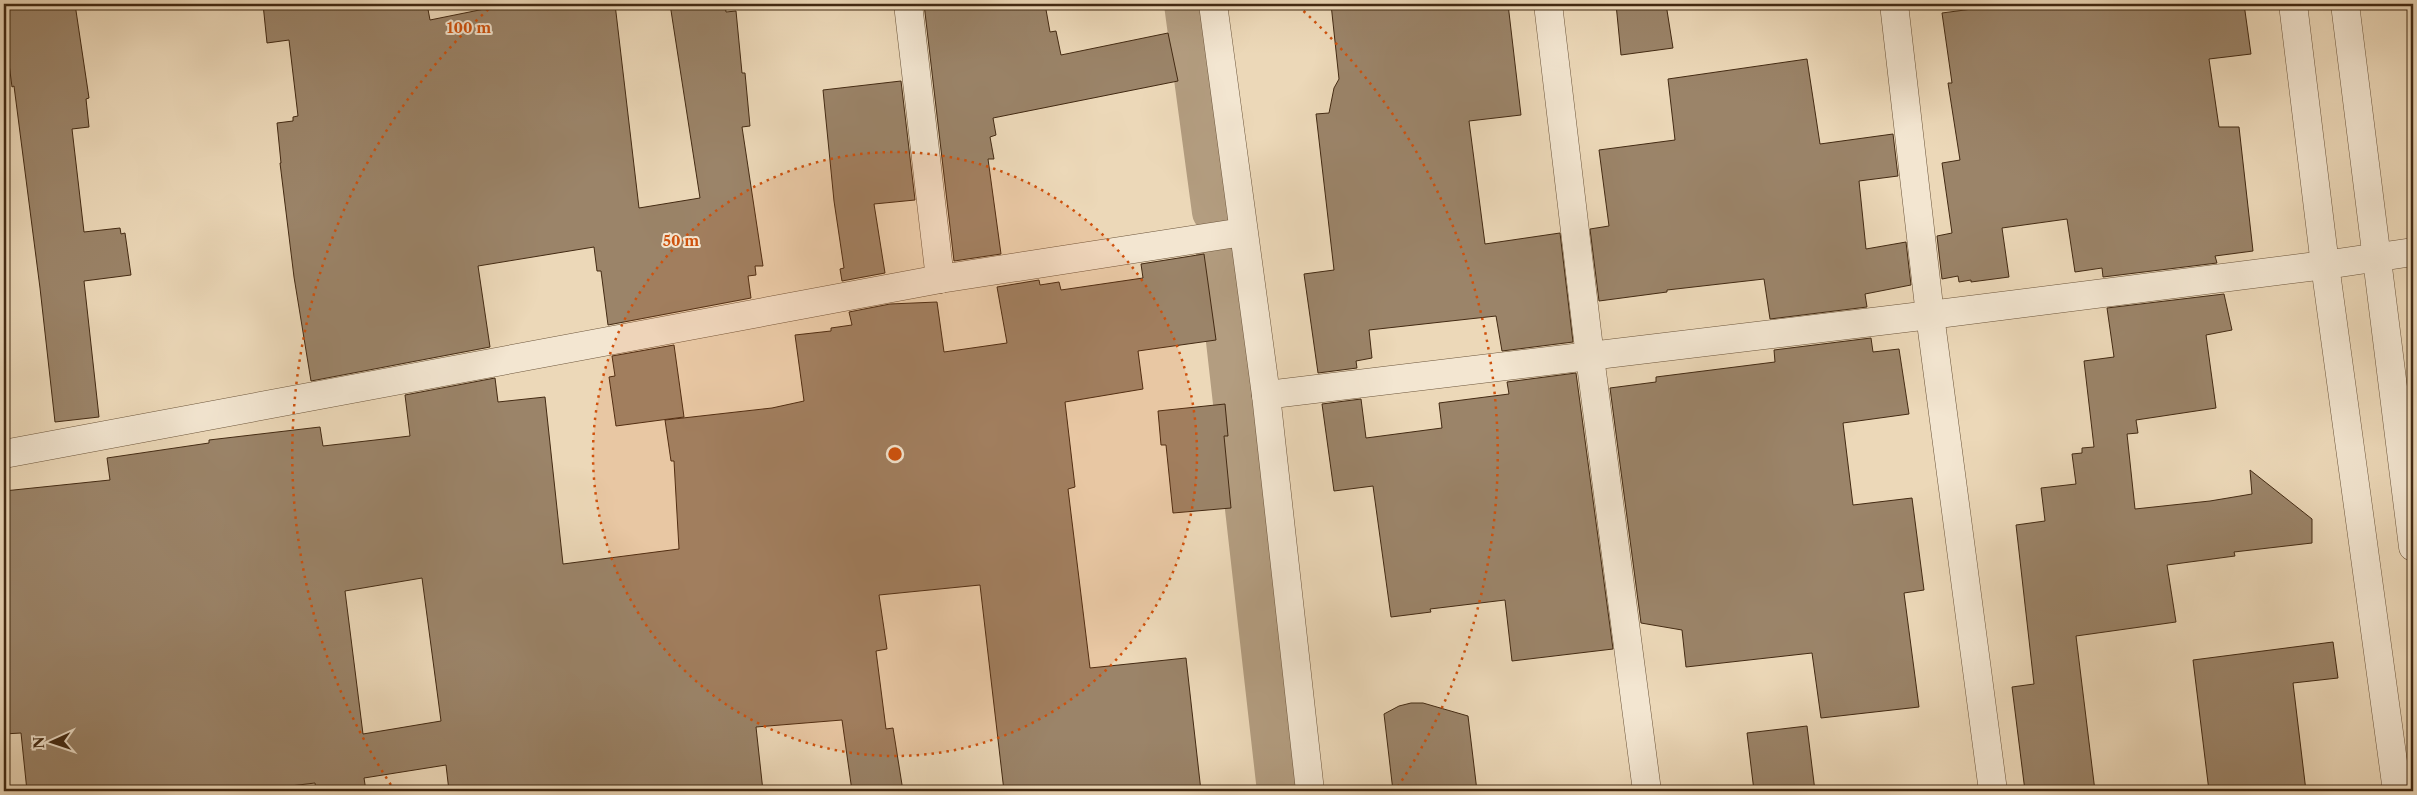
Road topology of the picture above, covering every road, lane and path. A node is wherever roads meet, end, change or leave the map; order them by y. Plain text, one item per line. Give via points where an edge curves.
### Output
1 (908, 4) edge
2 (1213, 4) edge
3 (1548, 4) edge
4 (1894, 4) edge
5 (2293, 4) edge
6 (2345, 4) edge
7 (1243, 232) junction
8 (2413, 252) edge
9 (2376, 257) junction
10 (2325, 265) junction
11 (940, 279) junction
12 (1930, 315) junction
13 (1590, 357) junction
14 (1266, 395) junction
15 (4, 454) edge
16 (2413, 547) edge
17 (1310, 791) edge
18 (1647, 791) edge
19 (1993, 791) edge
20 (2396, 791) edge

1 - 11 street
2 - 7 street
3 - 13 street
4 - 12 street
5 - 10 street
6 - 9 street
7 - 11 street
7 - 14 street
8 - 9 street
9 - 10 street
9 - 16 street
10 - 12 street
10 - 20 street
11 - 15 street
12 - 13 street
12 - 19 street
13 - 14 street
13 - 18 street
14 - 17 street

